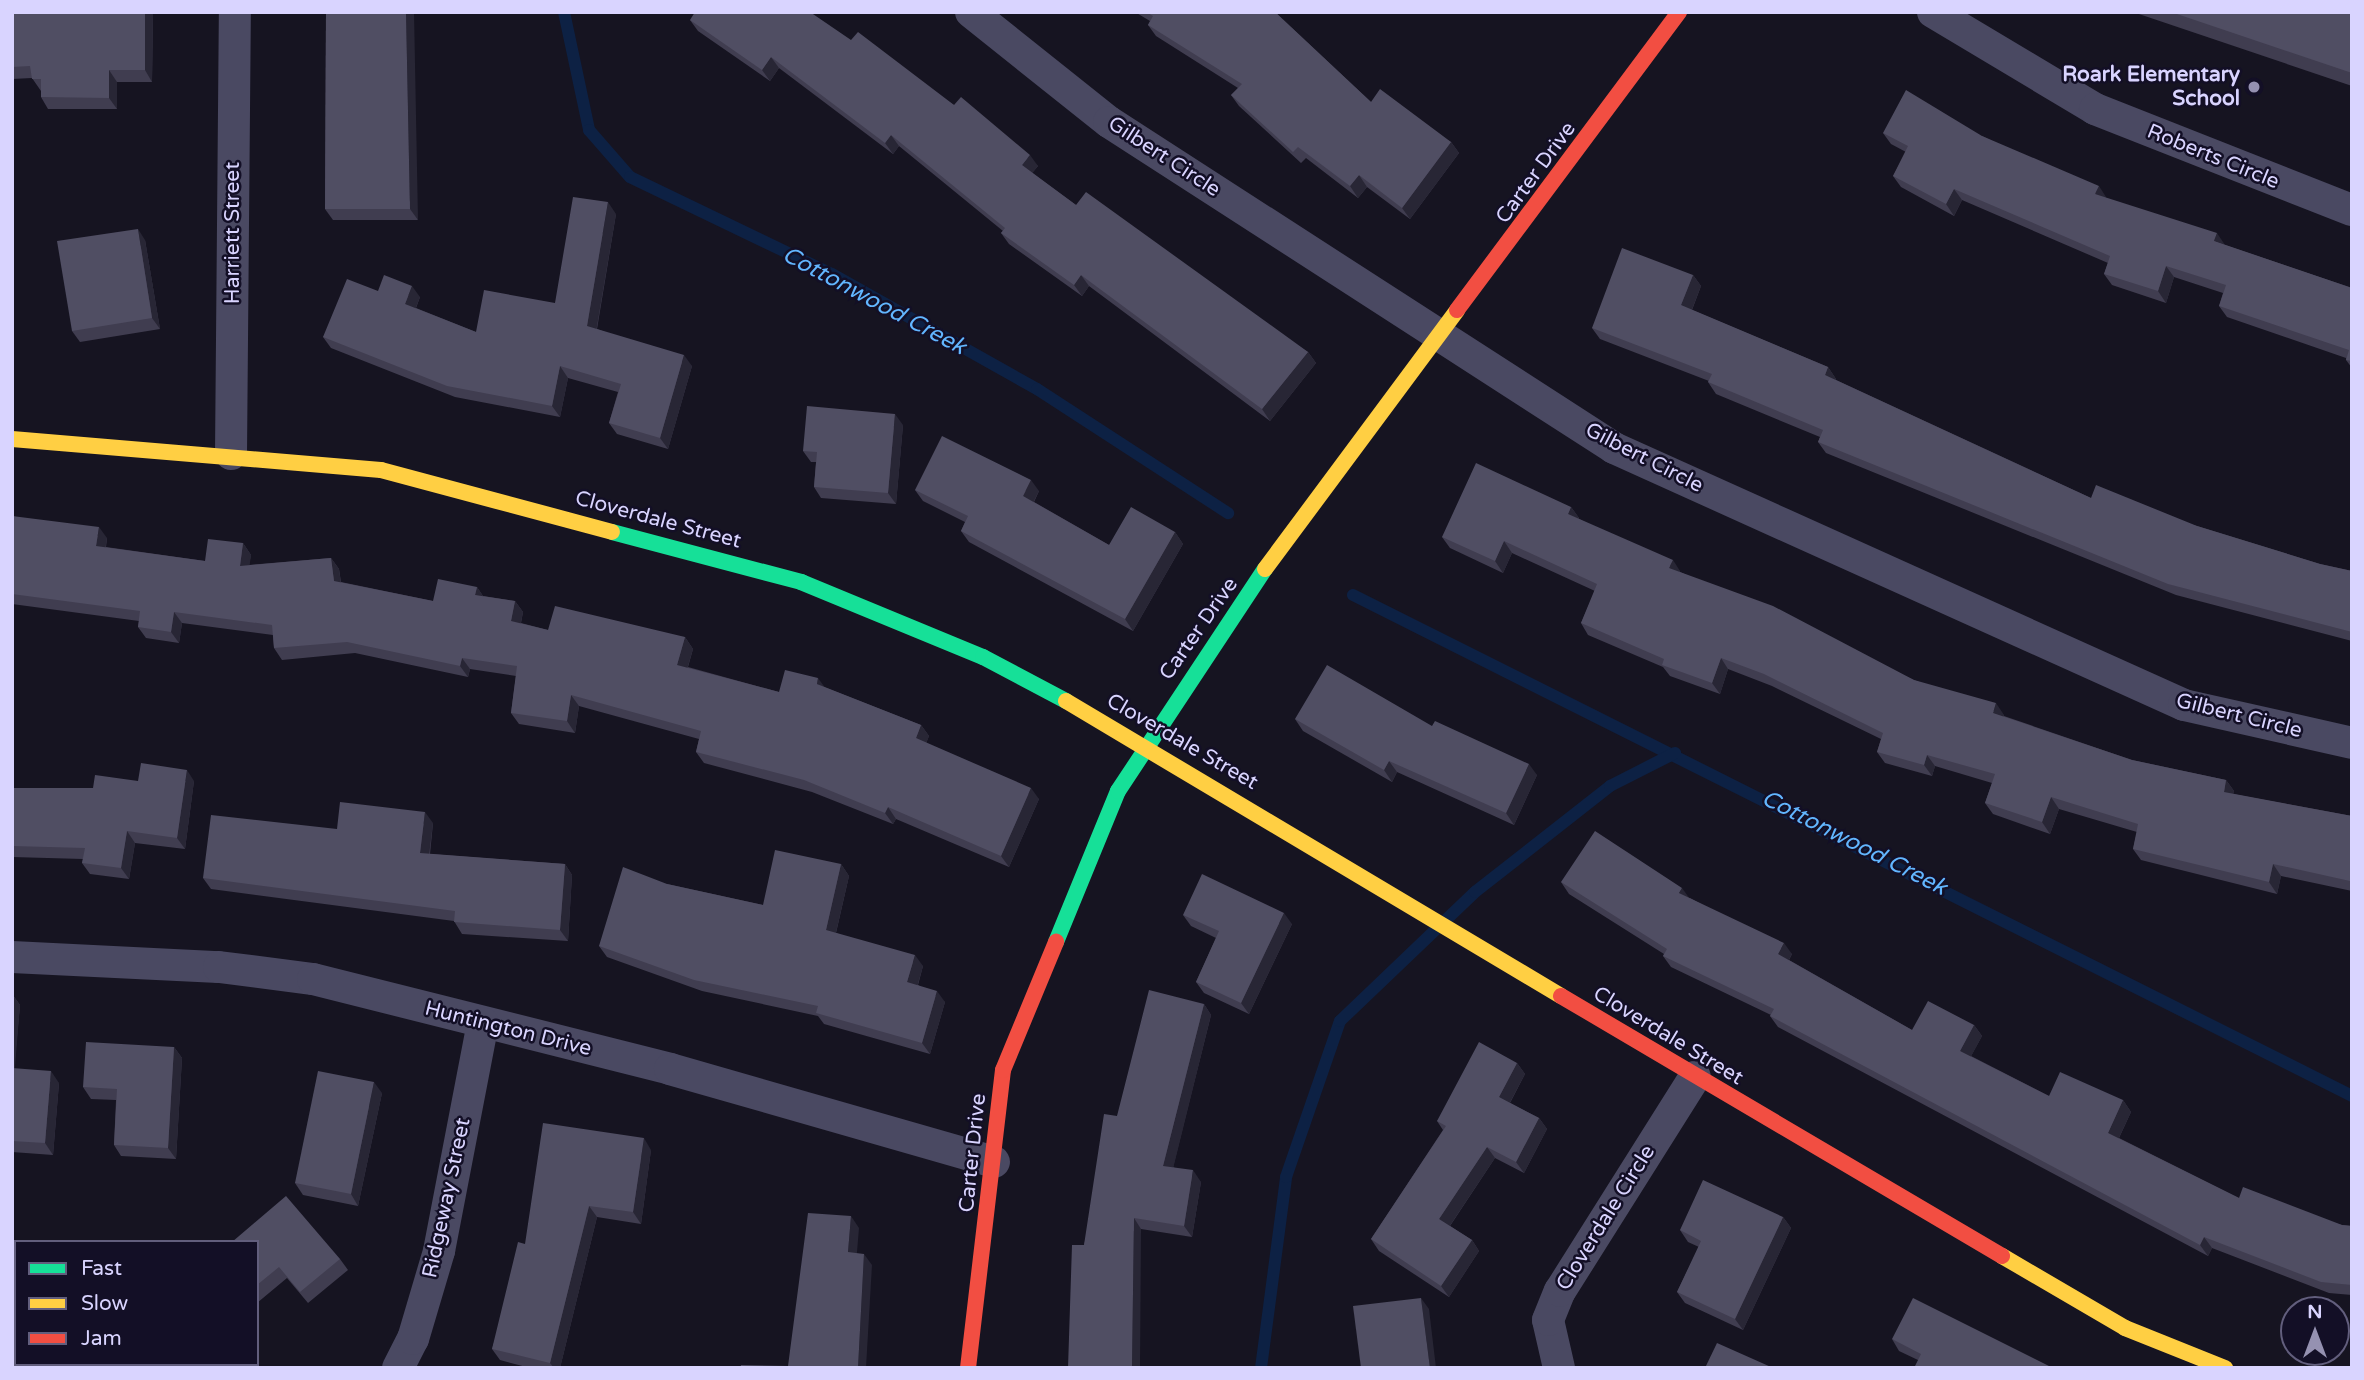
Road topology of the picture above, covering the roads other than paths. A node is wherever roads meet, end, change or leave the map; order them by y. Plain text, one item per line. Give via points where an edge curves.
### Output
1 (234, 12) edge
2 (971, 12) edge
3 (1679, 12) edge
4 (1933, 12) edge
5 (2352, 210) edge
6 (1441, 338) junction
7 (12, 439) edge
8 (232, 453) junction
9 (2352, 743) edge
10 (1148, 744) junction
11 (12, 957) edge
12 (483, 1023) junction
13 (1695, 1077) junction
14 (994, 1162) junction
15 (398, 1368) edge
16 (968, 1368) edge
17 (1559, 1368) edge
18 (2225, 1368) edge

1 - 8 street, Harriett Street
2 - 6 street, Gilbert Circle via 1109,122
3 - 6 street, Carter Drive
4 - 5 street, Roberts Circle via 2095,109
6 - 9 street, Gilbert Circle via 1614,448 2087,666 2184,705
6 - 10 street, Carter Drive via 1248,594
7 - 8 street, Cloverdale Street
8 - 10 street, Cloverdale Street via 381,470 801,582 983,656
10 - 13 street, Cloverdale Street
10 - 14 street, Carter Drive via 1118,791 1003,1070
11 - 12 street, Huntington Drive via 219,967 299,978
12 - 14 street, Huntington Drive
12 - 15 street, Ridgeway Street via 439,1251 413,1339
13 - 17 street, Cloverdale Circle via 1560,1291 1548,1320
13 - 18 street, Cloverdale Street via 2125,1328
14 - 16 street, Carter Drive

